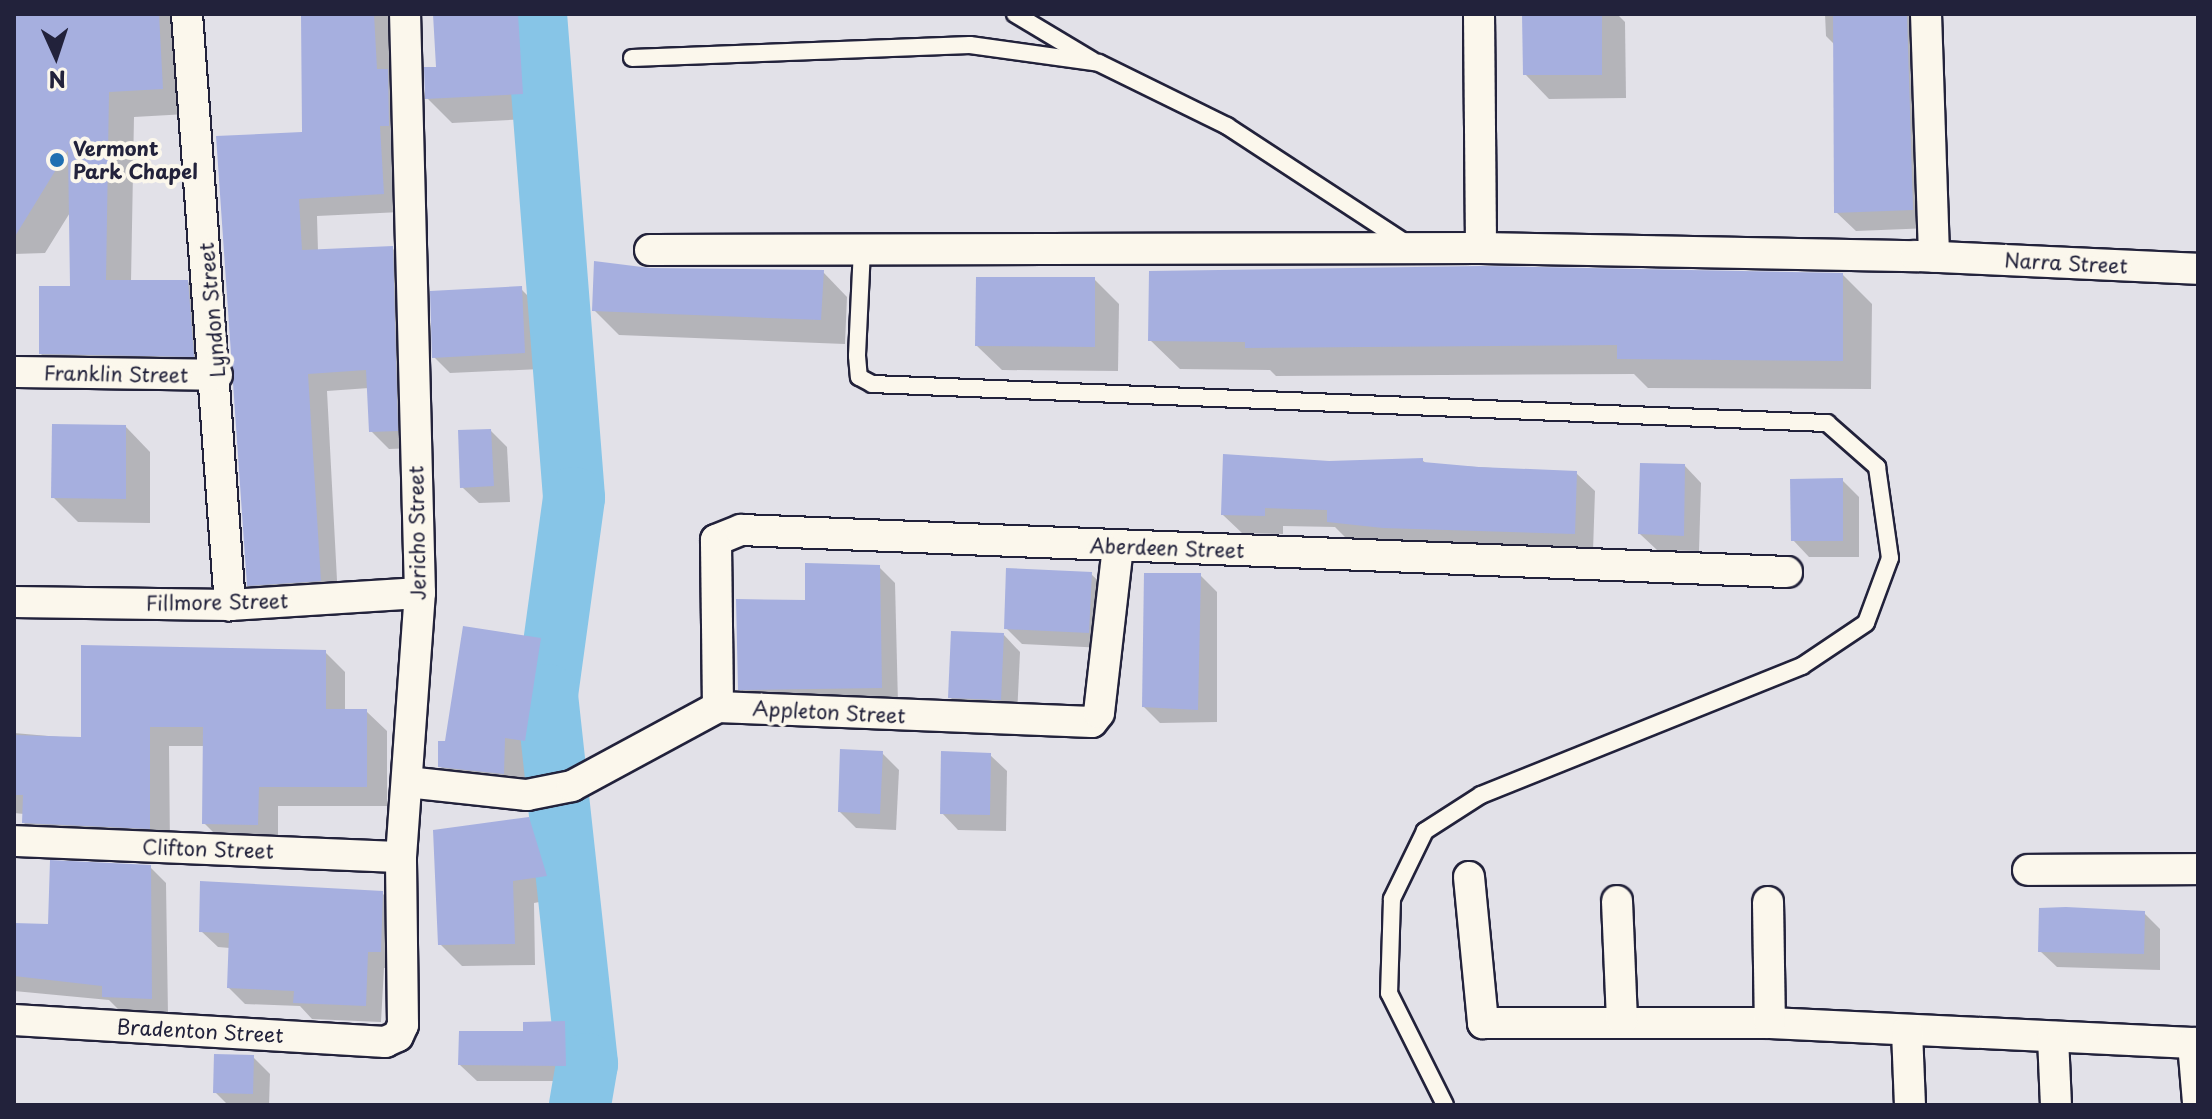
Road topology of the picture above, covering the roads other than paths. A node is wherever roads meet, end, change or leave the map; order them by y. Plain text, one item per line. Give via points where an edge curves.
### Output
1 (187, 14) edge
2 (405, 14) edge
3 (1015, 14) edge
4 (1479, 14) edge
5 (1926, 14) edge
6 (632, 58) dead end
7 (1099, 63) junction
8 (1413, 248) junction
9 (1481, 248) junction
10 (862, 249) junction
11 (650, 250) dead end
12 (1934, 257) junction
13 (2198, 269) edge
14 (14, 372) edge
15 (217, 375) junction
16 (1118, 546) junction
17 (1787, 572) dead end
18 (420, 593) junction
19 (14, 602) edge
20 (230, 605) junction
21 (718, 707) junction
22 (407, 782) junction
23 (14, 841) edge
24 (401, 857) junction
25 (2198, 869) edge
26 (2028, 870) dead end
27 (1469, 877) dead end
28 (1617, 901) dead end
29 (1768, 902) dead end
30 (14, 1020) edge
31 (1622, 1020) junction
32 (1770, 1023) junction
33 (1907, 1031) junction
34 (2053, 1037) junction
35 (385, 1042) joint
36 (2196, 1043) edge
37 (2198, 1102) edge
38 (1445, 1105) edge
39 (1910, 1105) edge
40 (2056, 1105) edge

1 - 15 street, Lyndon Street
2 - 18 street, Jericho Street
3 - 7 lane
4 - 9 street
5 - 12 street
6 - 7 lane via 970,45
7 - 8 lane via 1227,126
8 - 9 street, Narra Street
8 - 10 street, Narra Street
9 - 12 street, Narra Street
10 - 11 street, Narra Street
10 - 38 lane via 857,356 859,377 872,384 1827,423 1877,467 1890,558 1866,623 1802,666 1481,795 1425,831 1392,899 1389,993
12 - 13 street, Narra Street
14 - 15 street, Franklin Street
15 - 20 street, Lyndon Street
16 - 17 street, Aberdeen Street
16 - 21 street, Appleton Street via 1099,713 1092,722
16 - 21 street, Aberdeen Street via 727,532 716,540
18 - 20 street, Fillmore Street
18 - 22 street, Jericho Street
19 - 20 street, Fillmore Street
21 - 22 street via 572,786 527,795
22 - 24 street, Jericho Street
23 - 24 street, Clifton Street
24 - 35 street, Jericho Street via 403,1025 398,1036
25 - 26 street
27 - 31 street via 1483,1023
28 - 31 street
29 - 32 street
30 - 35 street, Bradenton Street
31 - 32 street
32 - 33 street
33 - 34 street
33 - 39 street
34 - 36 street
34 - 40 street
36 - 37 street

